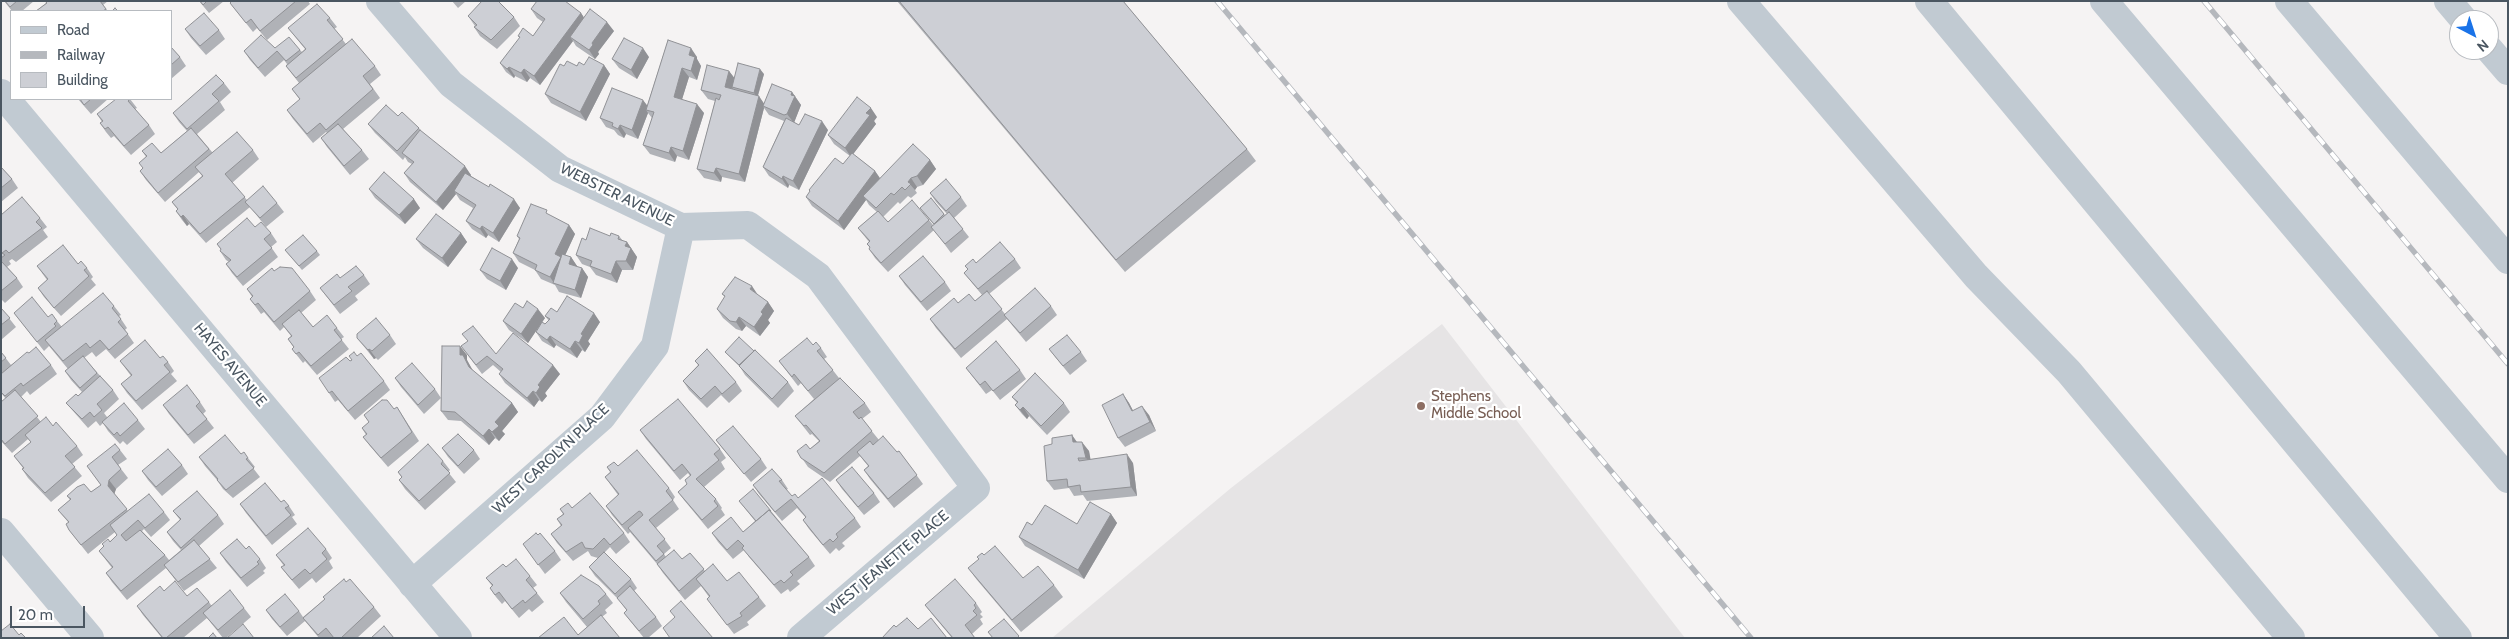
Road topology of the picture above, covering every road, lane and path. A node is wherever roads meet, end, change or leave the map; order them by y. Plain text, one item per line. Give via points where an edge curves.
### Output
1 (380, 1) edge
2 (1741, 1) edge
3 (1929, 1) edge
4 (2104, 1) edge
5 (2289, 1) edge
6 (2499, 60) edge
7 (2508, 70) edge
8 (1, 93) edge
9 (681, 227) junction
10 (2508, 260) edge
11 (2508, 479) edge
12 (976, 488) joint
13 (1, 532) edge
14 (412, 584) junction
15 (90, 638) edge
16 (458, 638) edge
17 (801, 638) edge
18 (2291, 638) edge
19 (2458, 638) edge

1 - 9 street, WEBSTER AVENUE via 451,84 560,169
2 - 18 street via 1976,276 2069,372
3 - 19 street
4 - 11 street
5 - 10 street
6 - 7 street
8 - 14 street, HAYES AVENUE
9 - 12 street, WEBSTER AVENUE via 748,225 818,276
9 - 14 street, WEST CAROLYN PLACE via 655,346 602,417
12 - 17 street, WEST JEANETTE PLACE
13 - 15 street
14 - 16 street, HAYES AVENUE

